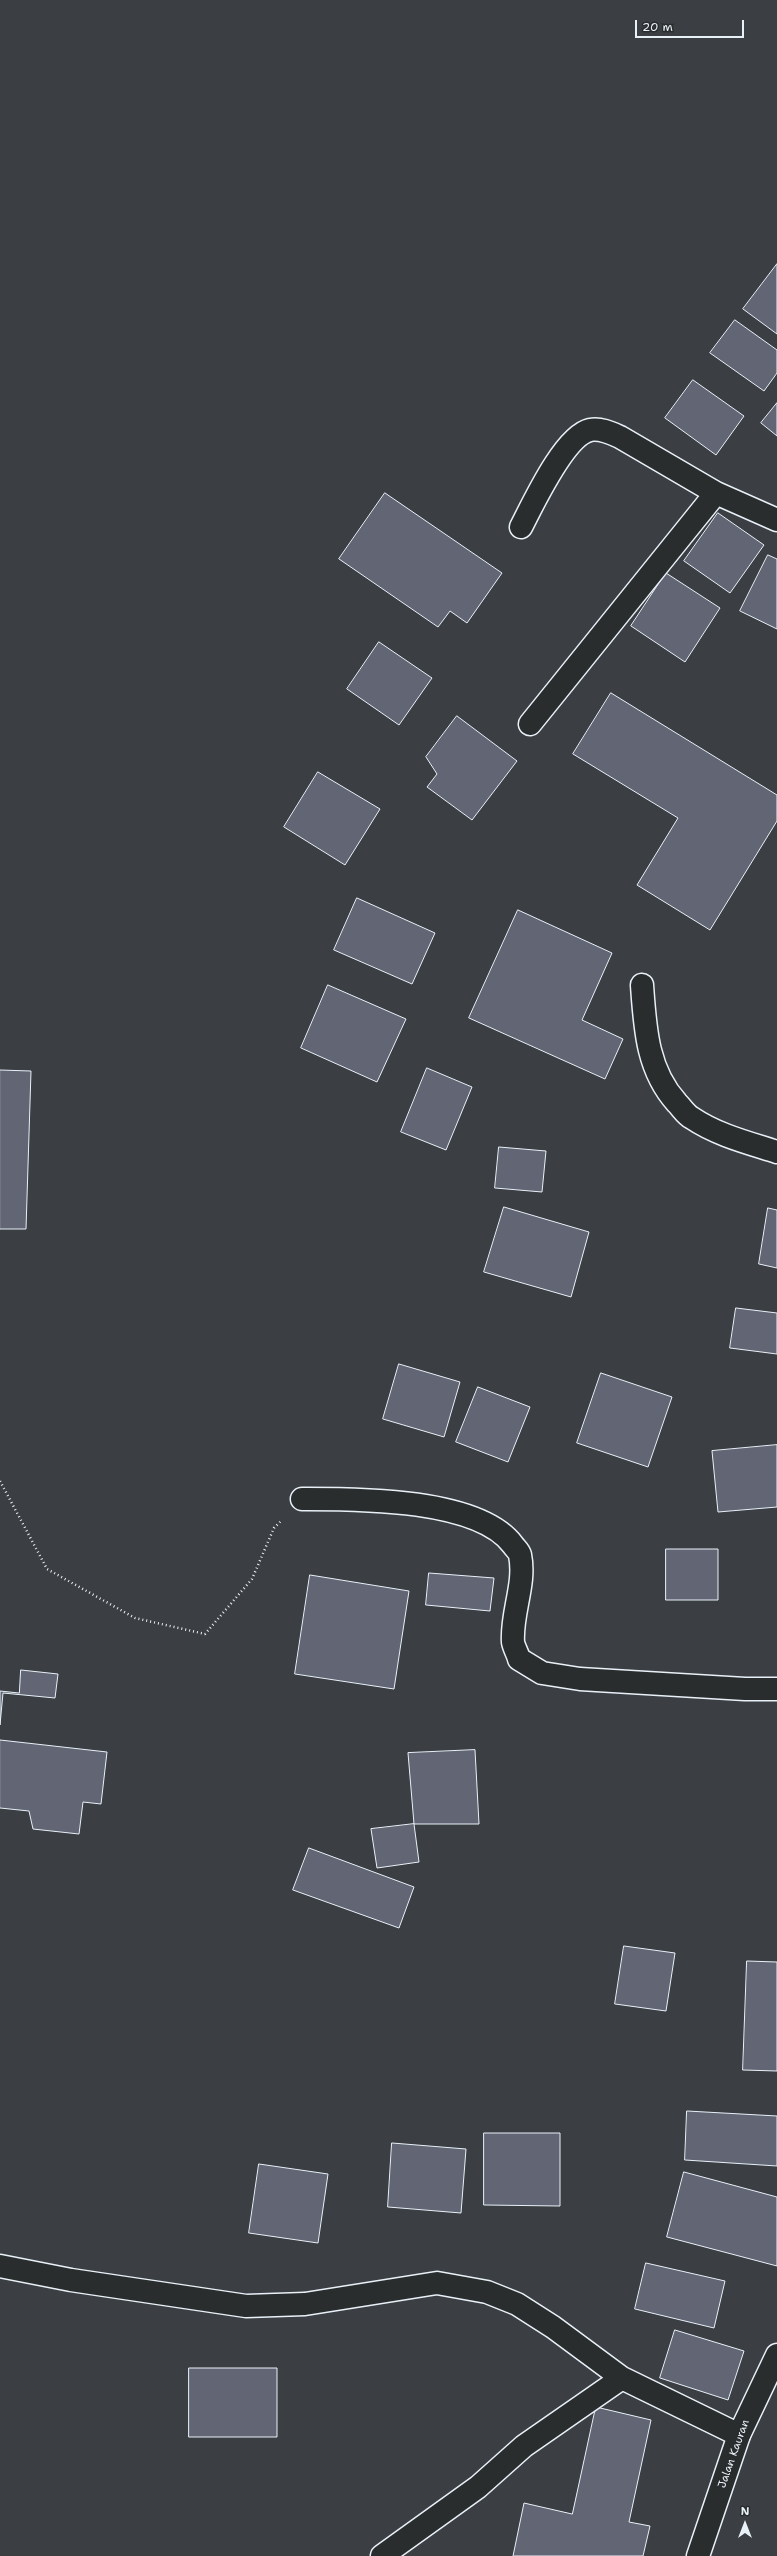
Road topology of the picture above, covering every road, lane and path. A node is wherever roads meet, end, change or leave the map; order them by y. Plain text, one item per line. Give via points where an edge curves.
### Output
1 (716, 493) junction
2 (777, 520) edge
3 (521, 527) dead end
4 (530, 724) dead end
5 (642, 985) dead end
6 (777, 1152) edge
7 (0, 1481) edge
8 (302, 1499) joint
9 (777, 1689) edge
10 (0, 2266) edge
11 (777, 2355) edge
12 (622, 2378) junction
13 (739, 2435) junction
14 (382, 2556) edge
15 (698, 2556) edge

1 - 2 street
1 - 3 street via 620,437 603,430 590,430 575,440 551,468
1 - 4 street
5 - 6 street via 645,1029 651,1059 666,1090 691,1118 734,1138
7 - 8 path via 47,1569 135,1618 204,1634 252,1579 274,1528
8 - 9 street via 366,1500 419,1506 456,1513 493,1527 508,1539 519,1553 521,1574 513,1642 519,1659 542,1672 580,1679
10 - 12 street via 71,2280 246,2306 305,2304 437,2283 487,2292 517,2304
11 - 13 street, Jalan Kauran
12 - 13 street
12 - 14 street via 524,2446 478,2487
13 - 15 street, Jalan Kauran

